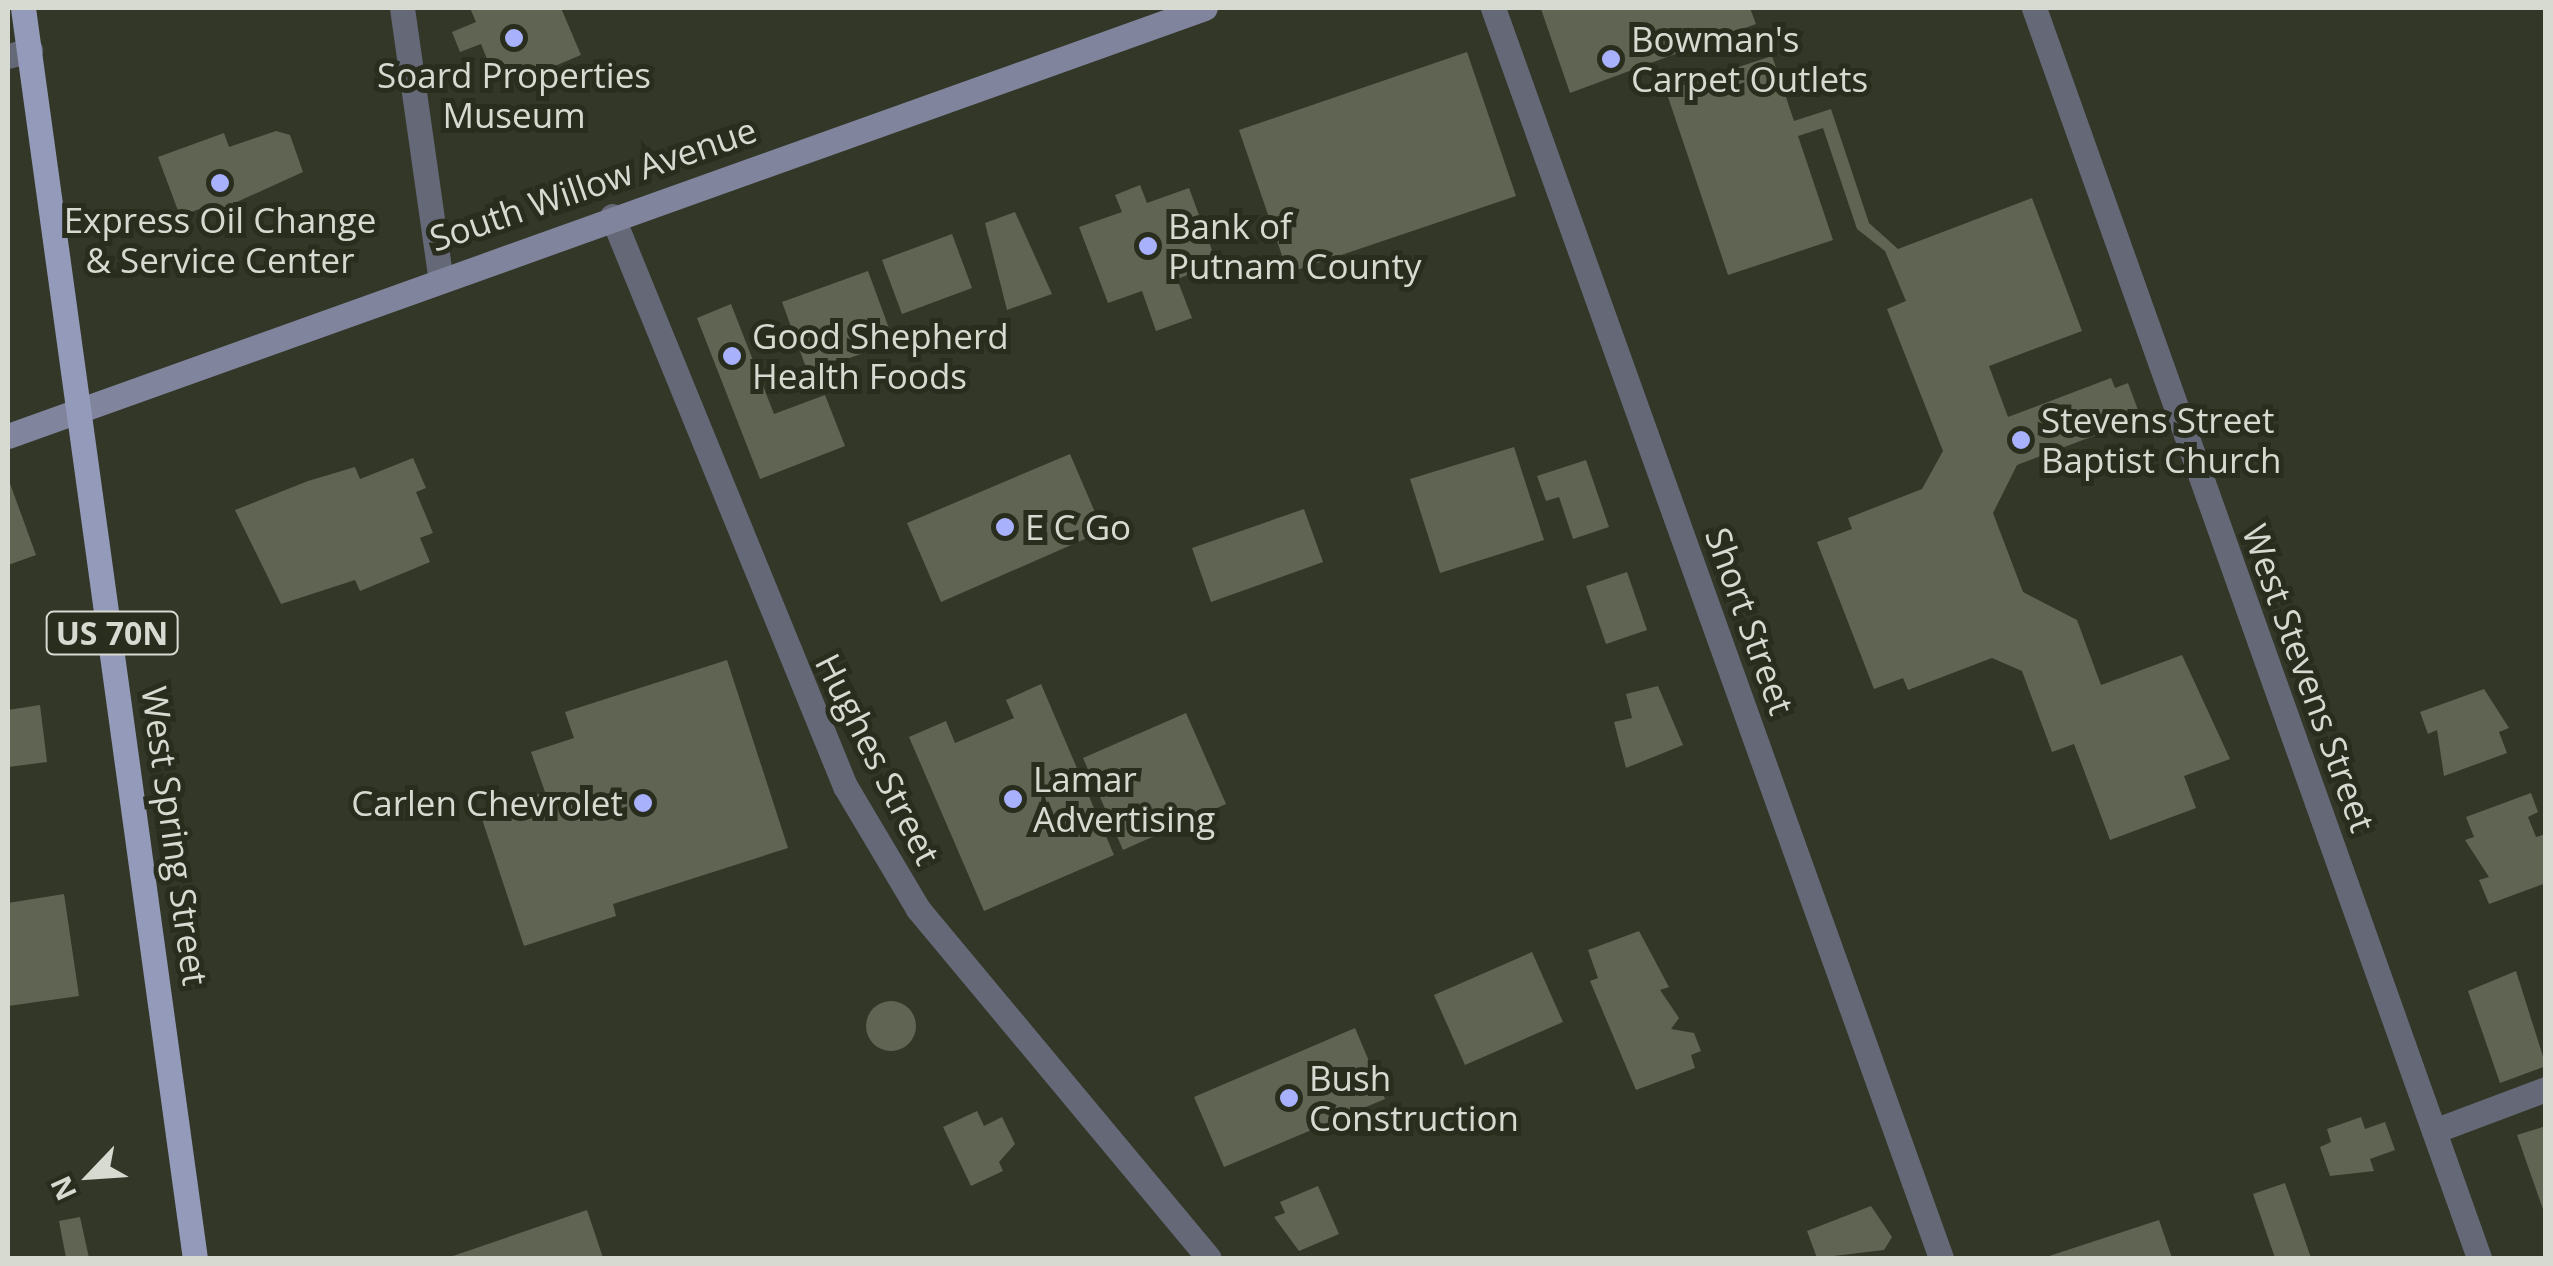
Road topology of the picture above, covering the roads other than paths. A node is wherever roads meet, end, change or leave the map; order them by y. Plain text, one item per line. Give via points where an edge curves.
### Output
1 (24, 8) edge
2 (402, 8) edge
3 (1205, 8) edge
4 (1493, 8) edge
5 (2034, 8) edge
6 (19, 53) edge
7 (612, 216) junction
8 (440, 276) junction
9 (82, 407) junction
10 (8, 436) edge
11 (2546, 1089) edge
12 (2434, 1131) junction
13 (196, 1258) edge
14 (1209, 1258) edge
15 (1942, 1258) edge
16 (2479, 1258) edge

1 - 6 main road, West Spring Street / US 70N
2 - 8 street
3 - 7 main road, South Willow Avenue
4 - 15 street, Short Street
5 - 12 street, West Stevens Street
6 - 9 main road, West Spring Street / US 70N
7 - 8 main road, South Willow Avenue
7 - 14 street, Hughes Street via 845,786 918,909
8 - 9 main road, South Willow Avenue
9 - 10 main road, South Willow Avenue
9 - 13 main road, West Spring Street / US 70N
11 - 12 street
12 - 16 street, West Stevens Street

